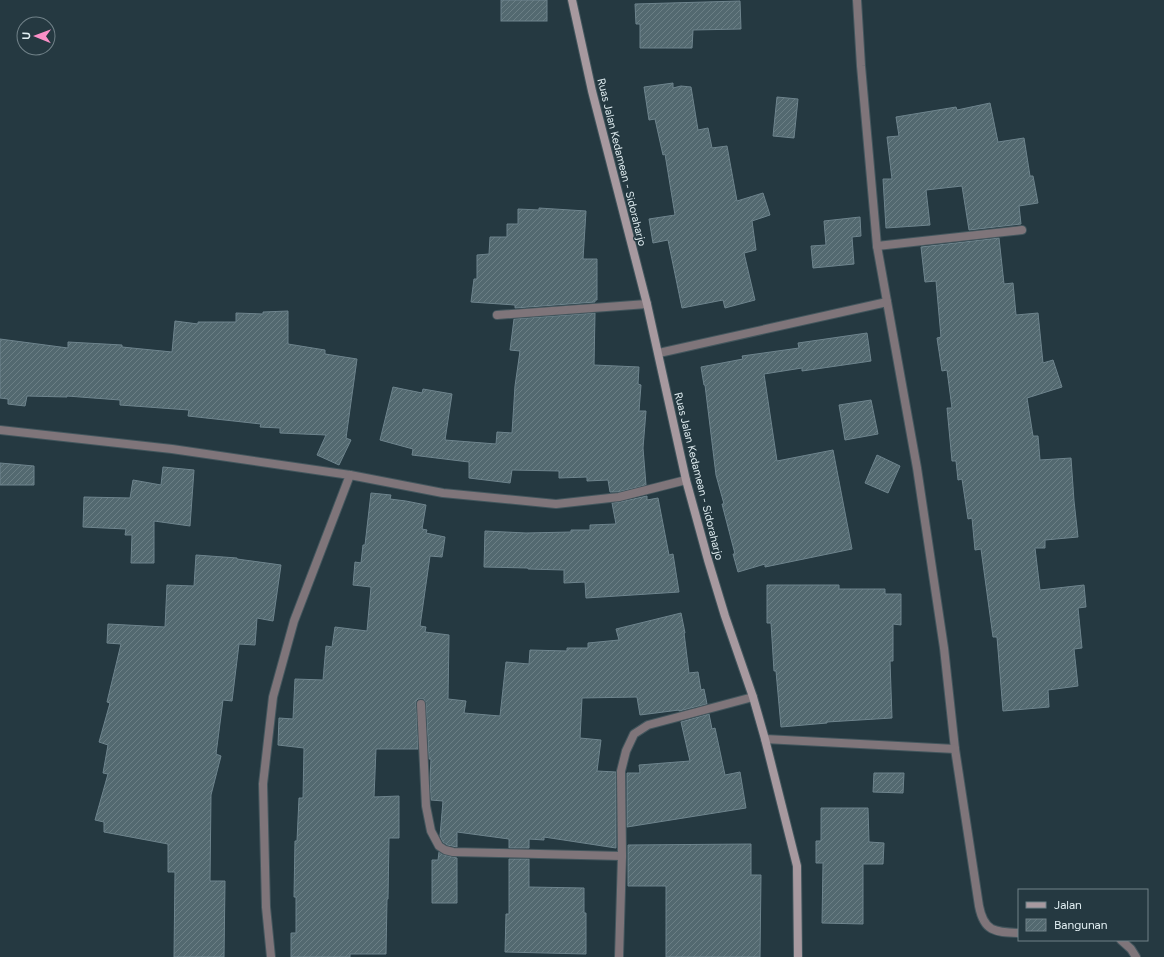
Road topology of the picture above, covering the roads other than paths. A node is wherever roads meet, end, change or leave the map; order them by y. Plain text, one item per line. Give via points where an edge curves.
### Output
1 (572, 0) edge
2 (857, 0) edge
3 (1022, 230) dead end
4 (877, 246) junction
5 (887, 302) junction
6 (647, 304) junction
7 (498, 315) dead end
8 (659, 353) junction
9 (0, 430) edge
10 (350, 475) junction
11 (686, 480) junction
12 (753, 698) junction
13 (421, 704) dead end
14 (765, 739) junction
15 (955, 749) junction
16 (622, 856) junction
17 (1018, 933) edge
18 (1121, 941) edge
19 (271, 957) edge
20 (620, 957) edge
21 (798, 957) edge
22 (1136, 957) edge

1 - 6 main road, Ruas Jalan Kedamean - Sidoraharjo via 592,91
2 - 4 street
3 - 4 street
4 - 5 street
5 - 8 street
5 - 15 street via 917,468 944,648
6 - 7 street
6 - 8 main road, Ruas Jalan Kedamean - Sidoraharjo
8 - 11 main road, Ruas Jalan Kedamean - Sidoraharjo
9 - 10 street via 172,449
10 - 11 street via 443,493 556,504 618,497
10 - 19 street via 294,621 273,697 263,784 266,907
11 - 12 main road, Ruas Jalan Kedamean - Sidoraharjo via 708,560
12 - 14 main road, Ruas Jalan Kedamean - Sidoraharjo
12 - 16 street via 648,725 634,734 621,771
13 - 16 street via 427,812 431,831 439,846 453,852
14 - 15 street
14 - 21 main road, Ruas Jalan Kedamean - Sidoraharjo via 796,866
15 - 17 street via 981,917 985,924 995,930
16 - 20 street
18 - 22 street

